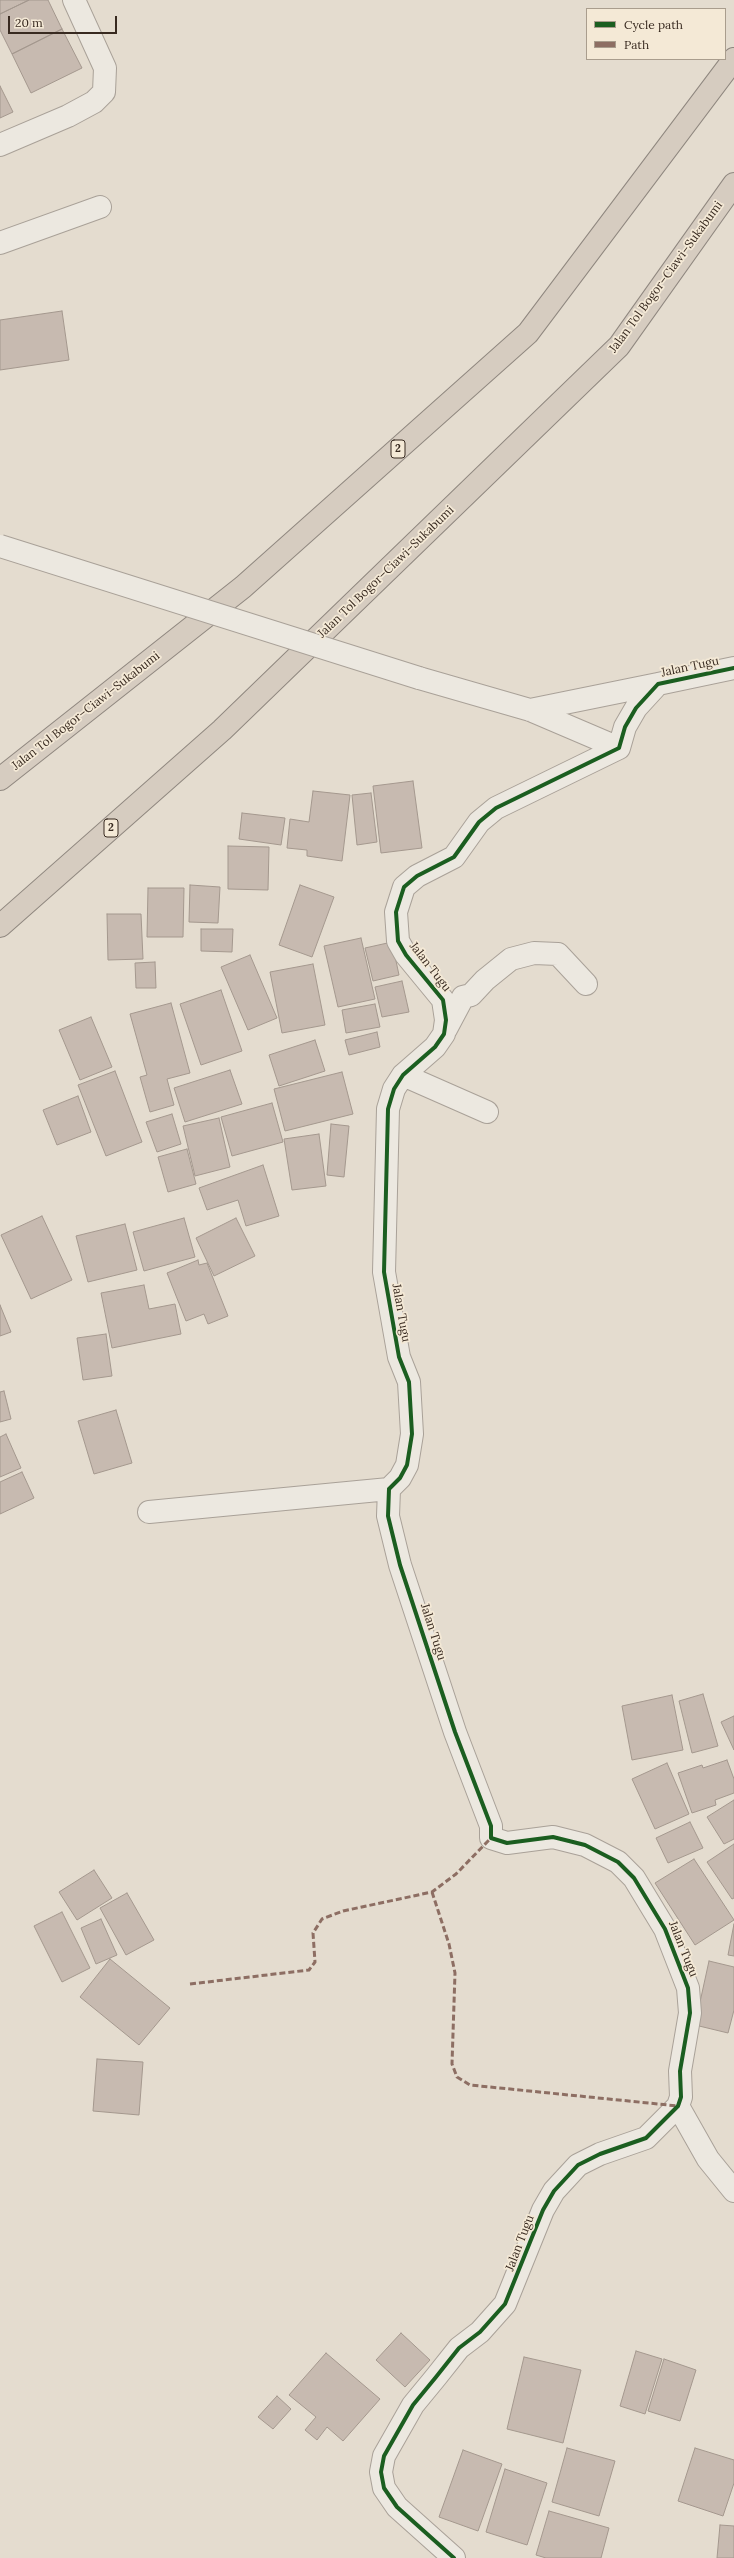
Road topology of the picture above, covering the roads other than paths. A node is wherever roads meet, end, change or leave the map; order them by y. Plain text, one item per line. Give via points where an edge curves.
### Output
1 (74, 0) edge
2 (734, 59) edge
3 (0, 145) edge
4 (734, 184) edge
5 (100, 207) dead end
6 (0, 243) edge
7 (0, 546) edge
8 (734, 668) edge
9 (658, 684) junction
10 (530, 710) junction
11 (619, 748) junction
12 (0, 779) edge
13 (0, 926) edge
14 (586, 984) dead end
15 (446, 1028) junction
16 (403, 1075) junction
17 (487, 1112) dead end
18 (389, 1489) junction
19 (149, 1512) dead end
20 (678, 2106) junction
21 (734, 2191) edge
22 (454, 2558) edge

1 - 3 street via 105,68 104,92 94,102 68,116
2 - 12 highway, Jalan Tol Bogor–Ciawi–Sukabumi / 2 via 528,333 243,587
4 - 13 highway, Jalan Tol Bogor–Ciawi–Sukabumi / 2 via 619,346 222,730
5 - 6 street
7 - 10 street, Jalan Tugu, bridge via 419,678
8 - 9 street, Jalan Tugu
9 - 10 street, Jalan Tugu
9 - 11 street, Jalan Tugu via 636,708 625,727
10 - 11 street, Jalan Tugu
11 - 15 street, Jalan Tugu via 496,808 479,822 454,857 417,876 404,887 396,912 398,941 406,955 443,1000
14 - 15 street via 558,954 534,953 511,959 471,995 463,997
15 - 16 street, Jalan Tugu via 435,1047
16 - 17 street
16 - 18 street, Jalan Tugu via 394,1089 388,1109 384,1272 399,1357 409,1382 412,1434 407,1465 400,1478
18 - 19 street
18 - 20 street, Jalan Tugu via 388,1516 400,1565 455,1732 491,1826 491,1838 507,1843 553,1837 600,1852 618,1862 634,1878 665,1929 688,1988 690,2013 680,2071 681,2097
20 - 21 street via 708,2160
20 - 22 street, Jalan Tugu via 646,2138 600,2154 578,2165 561,2182 543,2210 506,2304 480,2332 460,2348 418,2400 384,2456 381,2472 384,2488 397,2507

